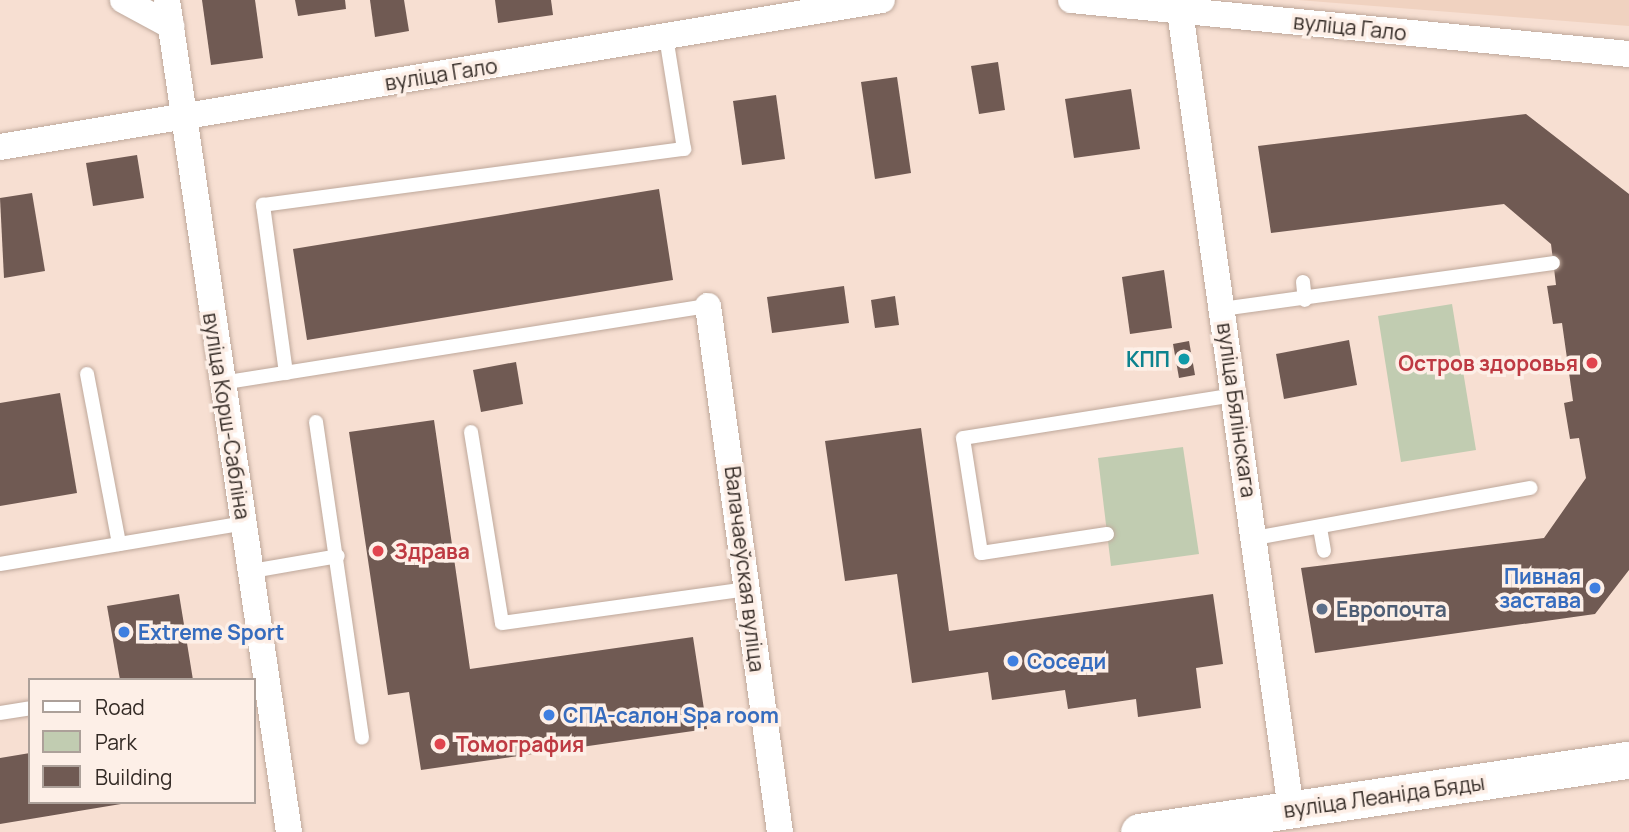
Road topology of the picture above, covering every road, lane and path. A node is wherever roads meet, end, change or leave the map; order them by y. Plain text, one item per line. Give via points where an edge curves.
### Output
1 (123, 0) edge
2 (167, 0) edge
3 (882, 0) edge
4 (1071, 0) edge
5 (1180, 11) junction
6 (171, 26) junction
7 (666, 37) junction
8 (1629, 54) edge
9 (185, 117) junction
10 (0, 147) edge
11 (1553, 263) dead end
12 (1303, 282) dead end
13 (1305, 300) junction
14 (708, 306) joint
15 (1222, 309) junction
16 (286, 373) junction
17 (86, 374) dead end
18 (221, 383) junction
19 (1235, 395) junction
20 (316, 422) dead end
21 (471, 432) dead end
22 (1531, 488) dead end
23 (244, 523) junction
24 (1320, 528) junction
25 (1107, 534) dead end
26 (1255, 538) junction
27 (119, 544) junction
28 (1324, 551) dead end
29 (338, 556) junction
30 (0, 564) edge
31 (252, 571) junction
32 (746, 589) junction
33 (28, 708) edge
34 (0, 713) edge
35 (362, 738) dead end
36 (1629, 760) edge
37 (1291, 810) junction
38 (289, 832) edge
39 (780, 832) edge
40 (1139, 832) edge

1 - 6 street
2 - 6 street, вуліца Корш-Сабліна
3 - 7 street, вуліца Гало
4 - 5 street, вуліца Гало
5 - 8 street, вуліца Гало
5 - 15 street, вуліца Бялінскага
6 - 9 street, вуліца Корш-Сабліна
7 - 9 street, вуліца Гало
7 - 16 lane via 684,149 263,205
9 - 10 street, вуліца Гало
9 - 18 street, вуліца Корш-Сабліна
11 - 13 lane
12 - 13 lane
13 - 15 lane
14 - 16 lane
14 - 32 street, Валачаеўская вуліца
15 - 19 street, вуліца Бялінскага
16 - 18 lane
17 - 27 lane
18 - 23 street, вуліца Корш-Сабліна
19 - 25 lane via 963,438 981,553
19 - 26 street, вуліца Бялінскага
20 - 29 lane
21 - 32 lane via 502,623
22 - 24 lane
23 - 27 lane
23 - 31 street, вуліца Корш-Сабліна
24 - 26 lane
24 - 28 lane
26 - 37 street, вуліца Бялінскага
27 - 30 lane
29 - 31 lane
29 - 35 lane
31 - 38 street, вуліца Корш-Сабліна
32 - 39 street, Валачаеўская вуліца
33 - 34 lane
36 - 37 main road, вуліца Леаніда Бяды
37 - 40 main road, вуліца Леаніда Бяды

